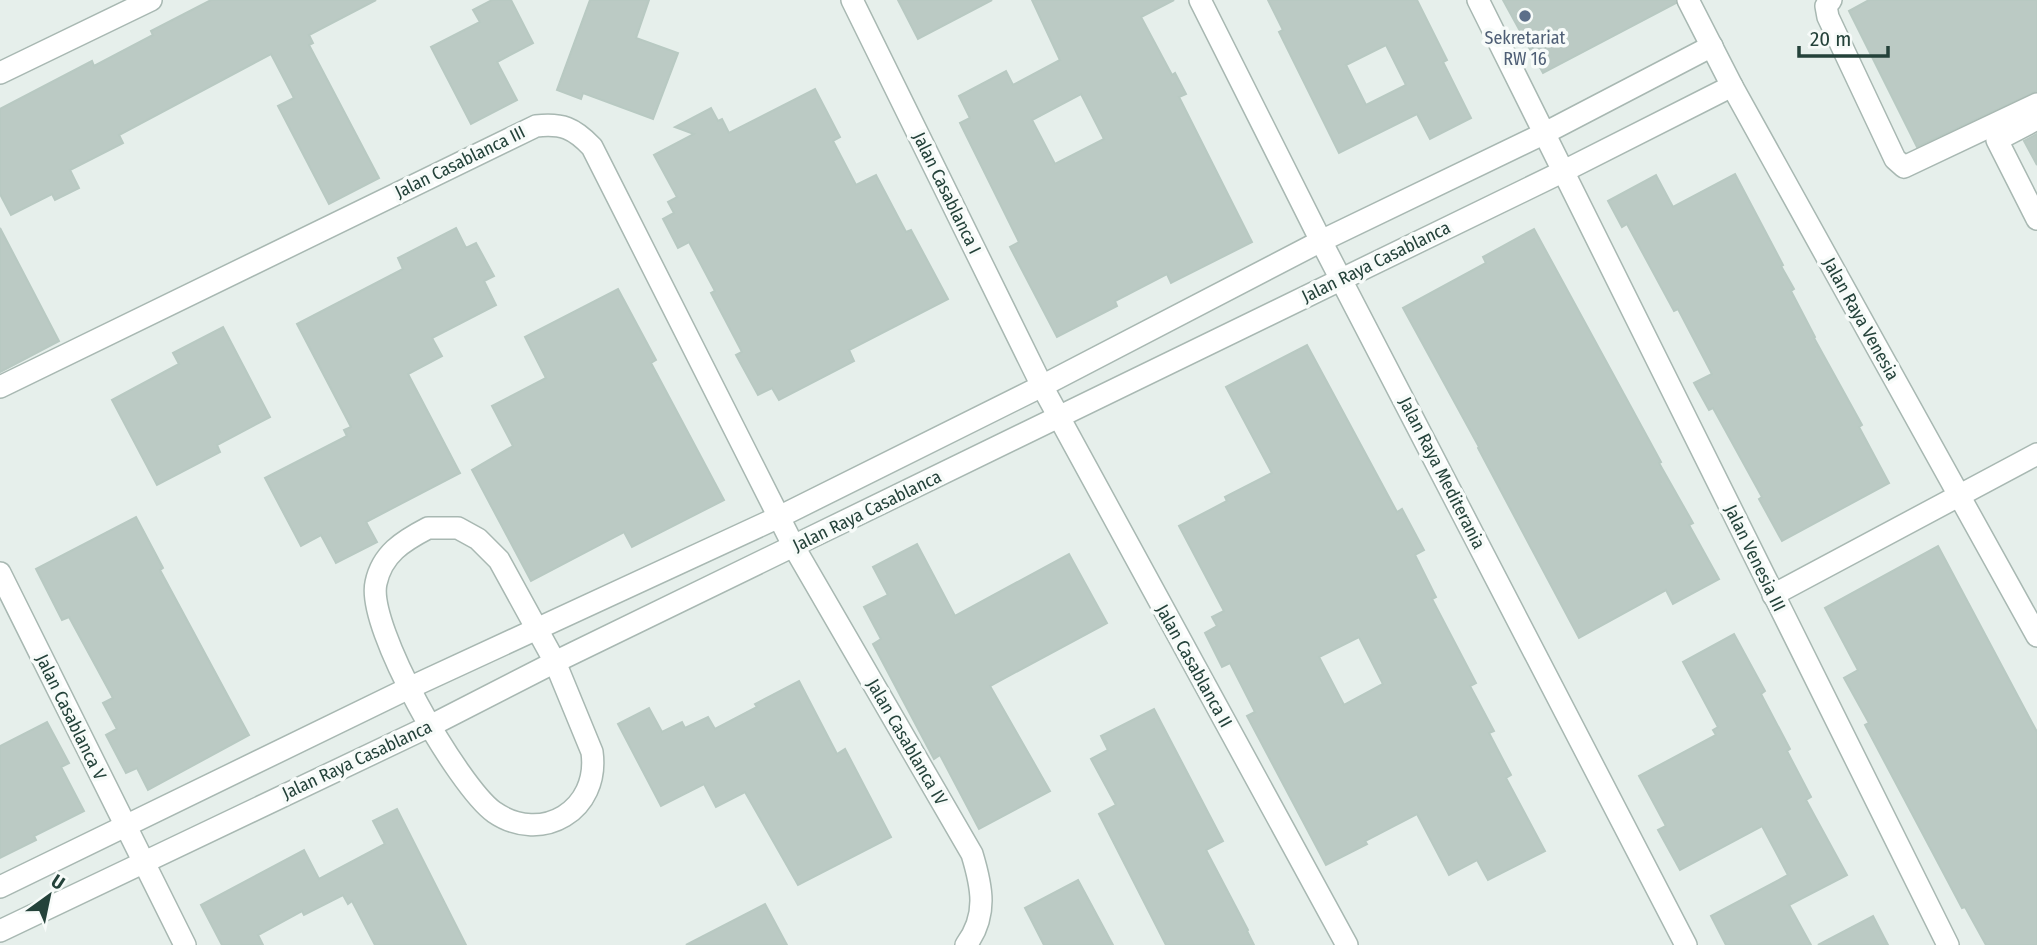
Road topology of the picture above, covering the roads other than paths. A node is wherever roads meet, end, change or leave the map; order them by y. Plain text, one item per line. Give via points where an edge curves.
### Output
1 (152, 0) edge
2 (852, 0) edge
3 (1200, 0) edge
4 (1478, 0) edge
5 (1688, 0) edge
6 (1831, 0) edge
7 (1712, 46) junction
8 (0, 73) edge
9 (1731, 86) junction
10 (2037, 104) edge
11 (2037, 119) edge
12 (1545, 133) junction
13 (1564, 171) junction
14 (2037, 219) edge
15 (1321, 241) junction
16 (1341, 279) junction
17 (1042, 386) junction
18 (0, 387) edge
19 (1058, 417) junction
20 (2034, 456) edge
21 (1965, 493) junction
22 (779, 517) junction
23 (794, 547) junction
24 (0, 573) edge
25 (1773, 595) junction
26 (538, 629) junction
27 (2037, 636) edge
28 (555, 662) junction
29 (409, 688) junction
30 (430, 726) junction
31 (124, 826) junction
32 (143, 862) junction
33 (0, 887) edge
34 (0, 931) edge
35 (185, 945) edge
36 (966, 945) edge
37 (1346, 945) edge
38 (1686, 945) edge
39 (1948, 945) edge

1 - 8 street
2 - 17 street, Jalan Casablanca I
3 - 15 street, Jalan Raya Mediterania
4 - 12 street, Jalan Venesia III
5 - 7 street, Jalan Raya Venesia
6 - 10 street via 1826,6 1828,17 1901,166
7 - 9 street, Jalan Raya Venesia
7 - 12 street, Jalan Raya Casablanca
9 - 13 street, Jalan Raya Casablanca
9 - 21 street, Jalan Raya Venesia
11 - 14 street via 1997,140
12 - 13 street, Jalan Venesia III
12 - 15 street, Jalan Raya Casablanca
13 - 16 street, Jalan Raya Casablanca
13 - 25 street, Jalan Venesia III
15 - 16 street, Jalan Raya Mediterania
15 - 17 street, Jalan Raya Casablanca
16 - 19 street, Jalan Raya Casablanca
16 - 38 street, Jalan Raya Mediterania
17 - 19 street, Jalan Casablanca II
17 - 22 street, Jalan Raya Casablanca
18 - 22 street, Jalan Casablanca III via 485,149 536,126 553,124 577,131 592,147
19 - 23 street, Jalan Raya Casablanca
19 - 37 street, Jalan Casablanca II
20 - 21 street
21 - 25 street
21 - 27 street, Jalan Raya Venesia
22 - 23 street, Jalan Casablanca III
22 - 26 street, Jalan Raya Casablanca
23 - 28 street, Jalan Raya Casablanca
23 - 36 street, Jalan Casablanca IV via 972,854 982,884 981,911
24 - 31 street, Jalan Casablanca V
25 - 39 street, Jalan Venesia III
26 - 28 street
26 - 29 street, Jalan Raya Casablanca
26 - 29 street via 499,560 478,538 458,528 428,528 402,541 382,563 375,587 382,626
28 - 30 street, Jalan Raya Casablanca
28 - 30 street via 592,752 594,768 585,795 558,819 526,826 492,811 477,798
29 - 30 street
29 - 31 street, Jalan Raya Casablanca
30 - 32 street, Jalan Raya Casablanca
31 - 32 street, Jalan Casablanca V
31 - 33 street, Jalan Raya Casablanca
32 - 34 street, Jalan Raya Casablanca
32 - 35 street, Jalan Casablanca V

